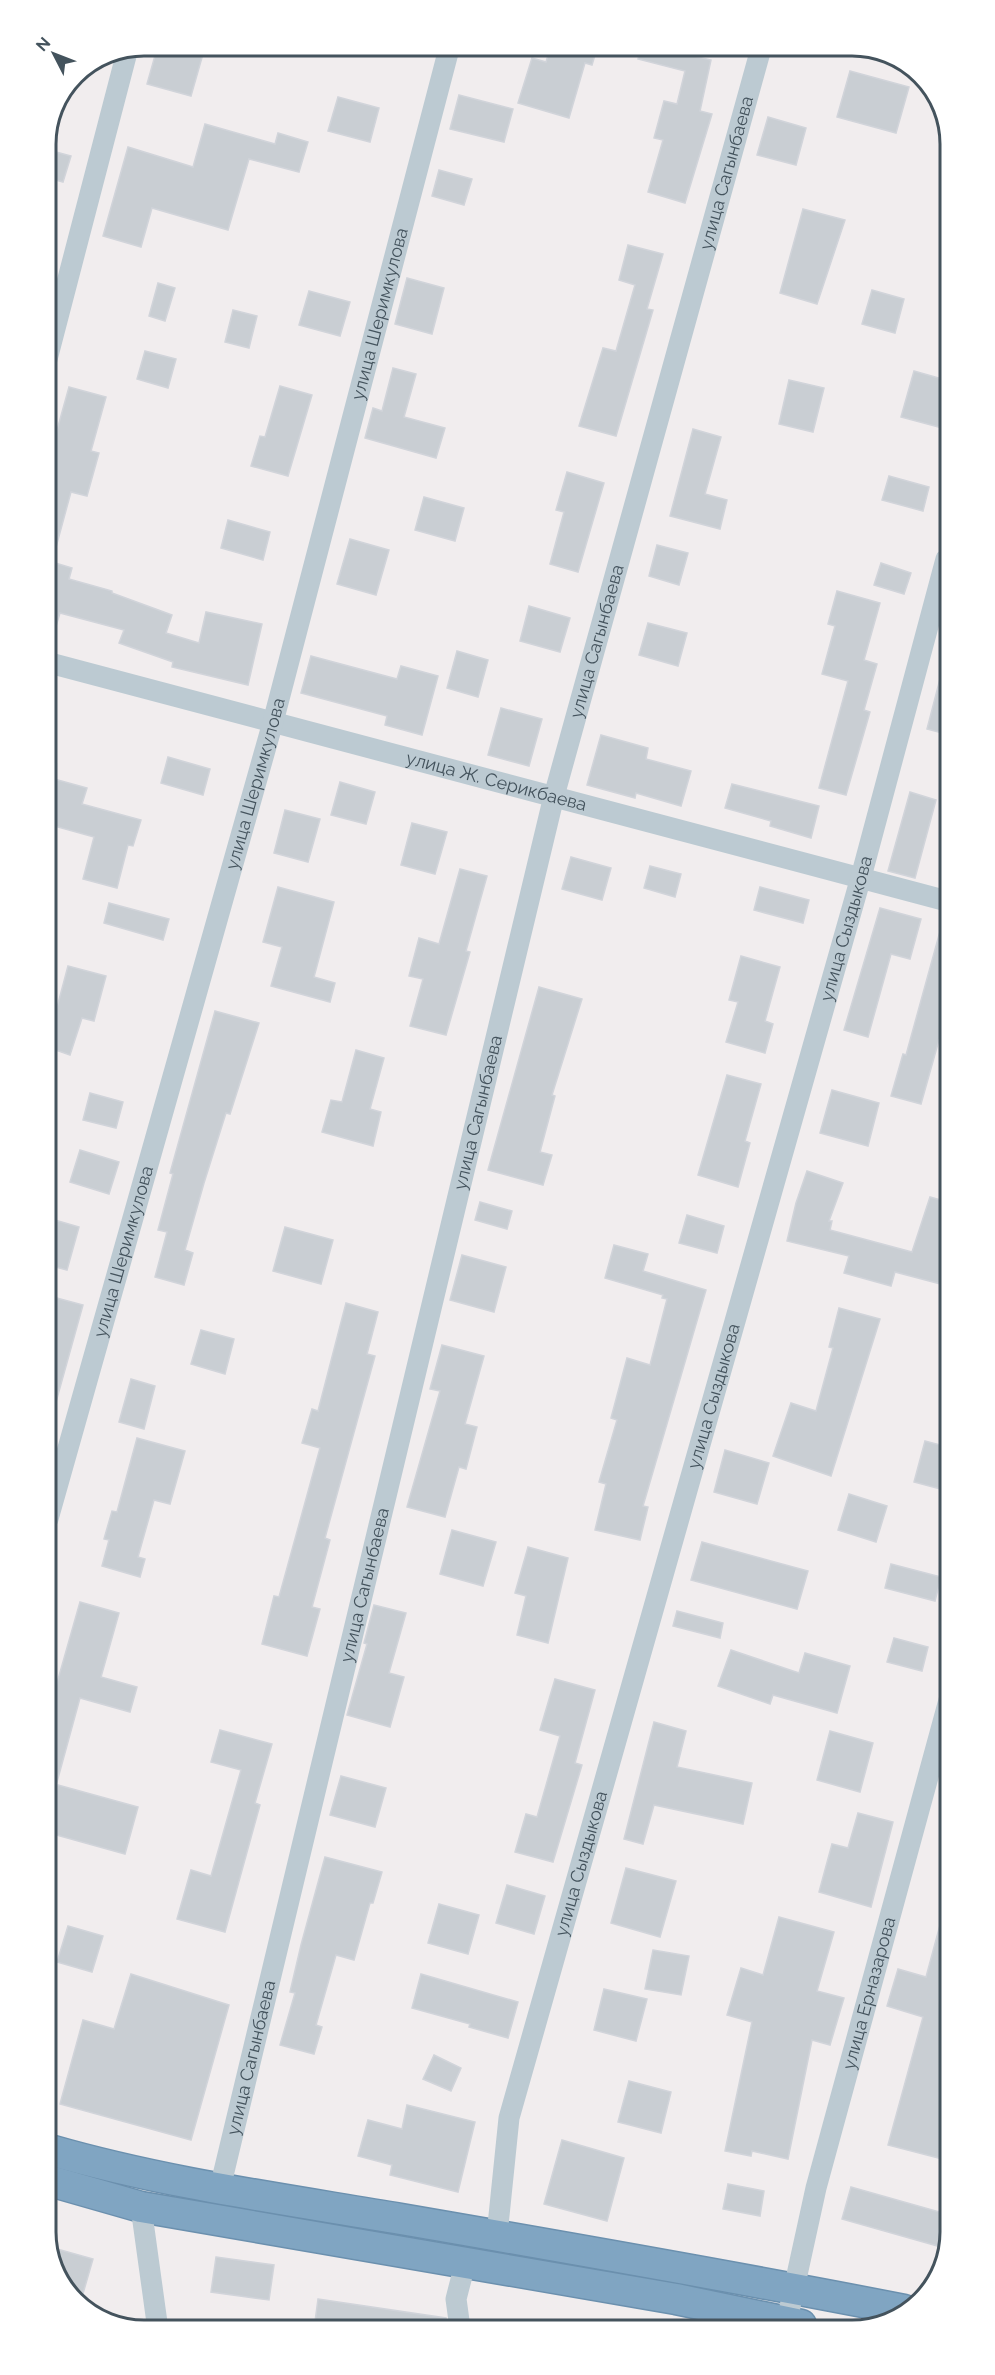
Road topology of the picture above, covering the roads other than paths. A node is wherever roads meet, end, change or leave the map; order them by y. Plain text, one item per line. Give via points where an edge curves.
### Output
1 (447, 55) edge
2 (759, 56) edge
3 (125, 58) edge
4 (56, 324) edge
5 (940, 581) edge
6 (56, 665) edge
7 (273, 722) junction
8 (554, 796) junction
9 (861, 877) junction
10 (940, 899) edge
11 (56, 1491) edge
12 (940, 1733) edge
13 (56, 2152) edge
14 (56, 2183) edge
15 (220, 2188) junction
16 (141, 2207) junction
17 (497, 2235) junction
18 (465, 2265) junction
19 (795, 2289) junction
20 (895, 2308) edge
21 (156, 2319) edge
22 (459, 2319) edge
23 (768, 2320) edge
24 (792, 2320) edge

1 - 7 street, улица Шеримкулова
2 - 8 street, улица Сагынбаева
3 - 4 street
5 - 9 street, улица Сыздыкова
6 - 7 street, улица Ж. Серикбаева
7 - 8 street, улица Ж. Серикбаева
7 - 11 street, улица Шеримкулова
8 - 9 street, улица Ж. Серикбаева
8 - 15 street, улица Сагынбаева
9 - 10 street, улица Ж. Серикбаева
9 - 17 street, улица Сыздыкова via 509,2118
12 - 19 street, улица Ерназарова via 816,2188
13 - 15 highway via 109,2167
14 - 16 highway
15 - 17 highway
16 - 18 highway
16 - 21 street
17 - 19 highway
18 - 22 street via 456,2299
18 - 23 highway via 676,2299
19 - 20 highway
19 - 24 street, улица Ерназарова

